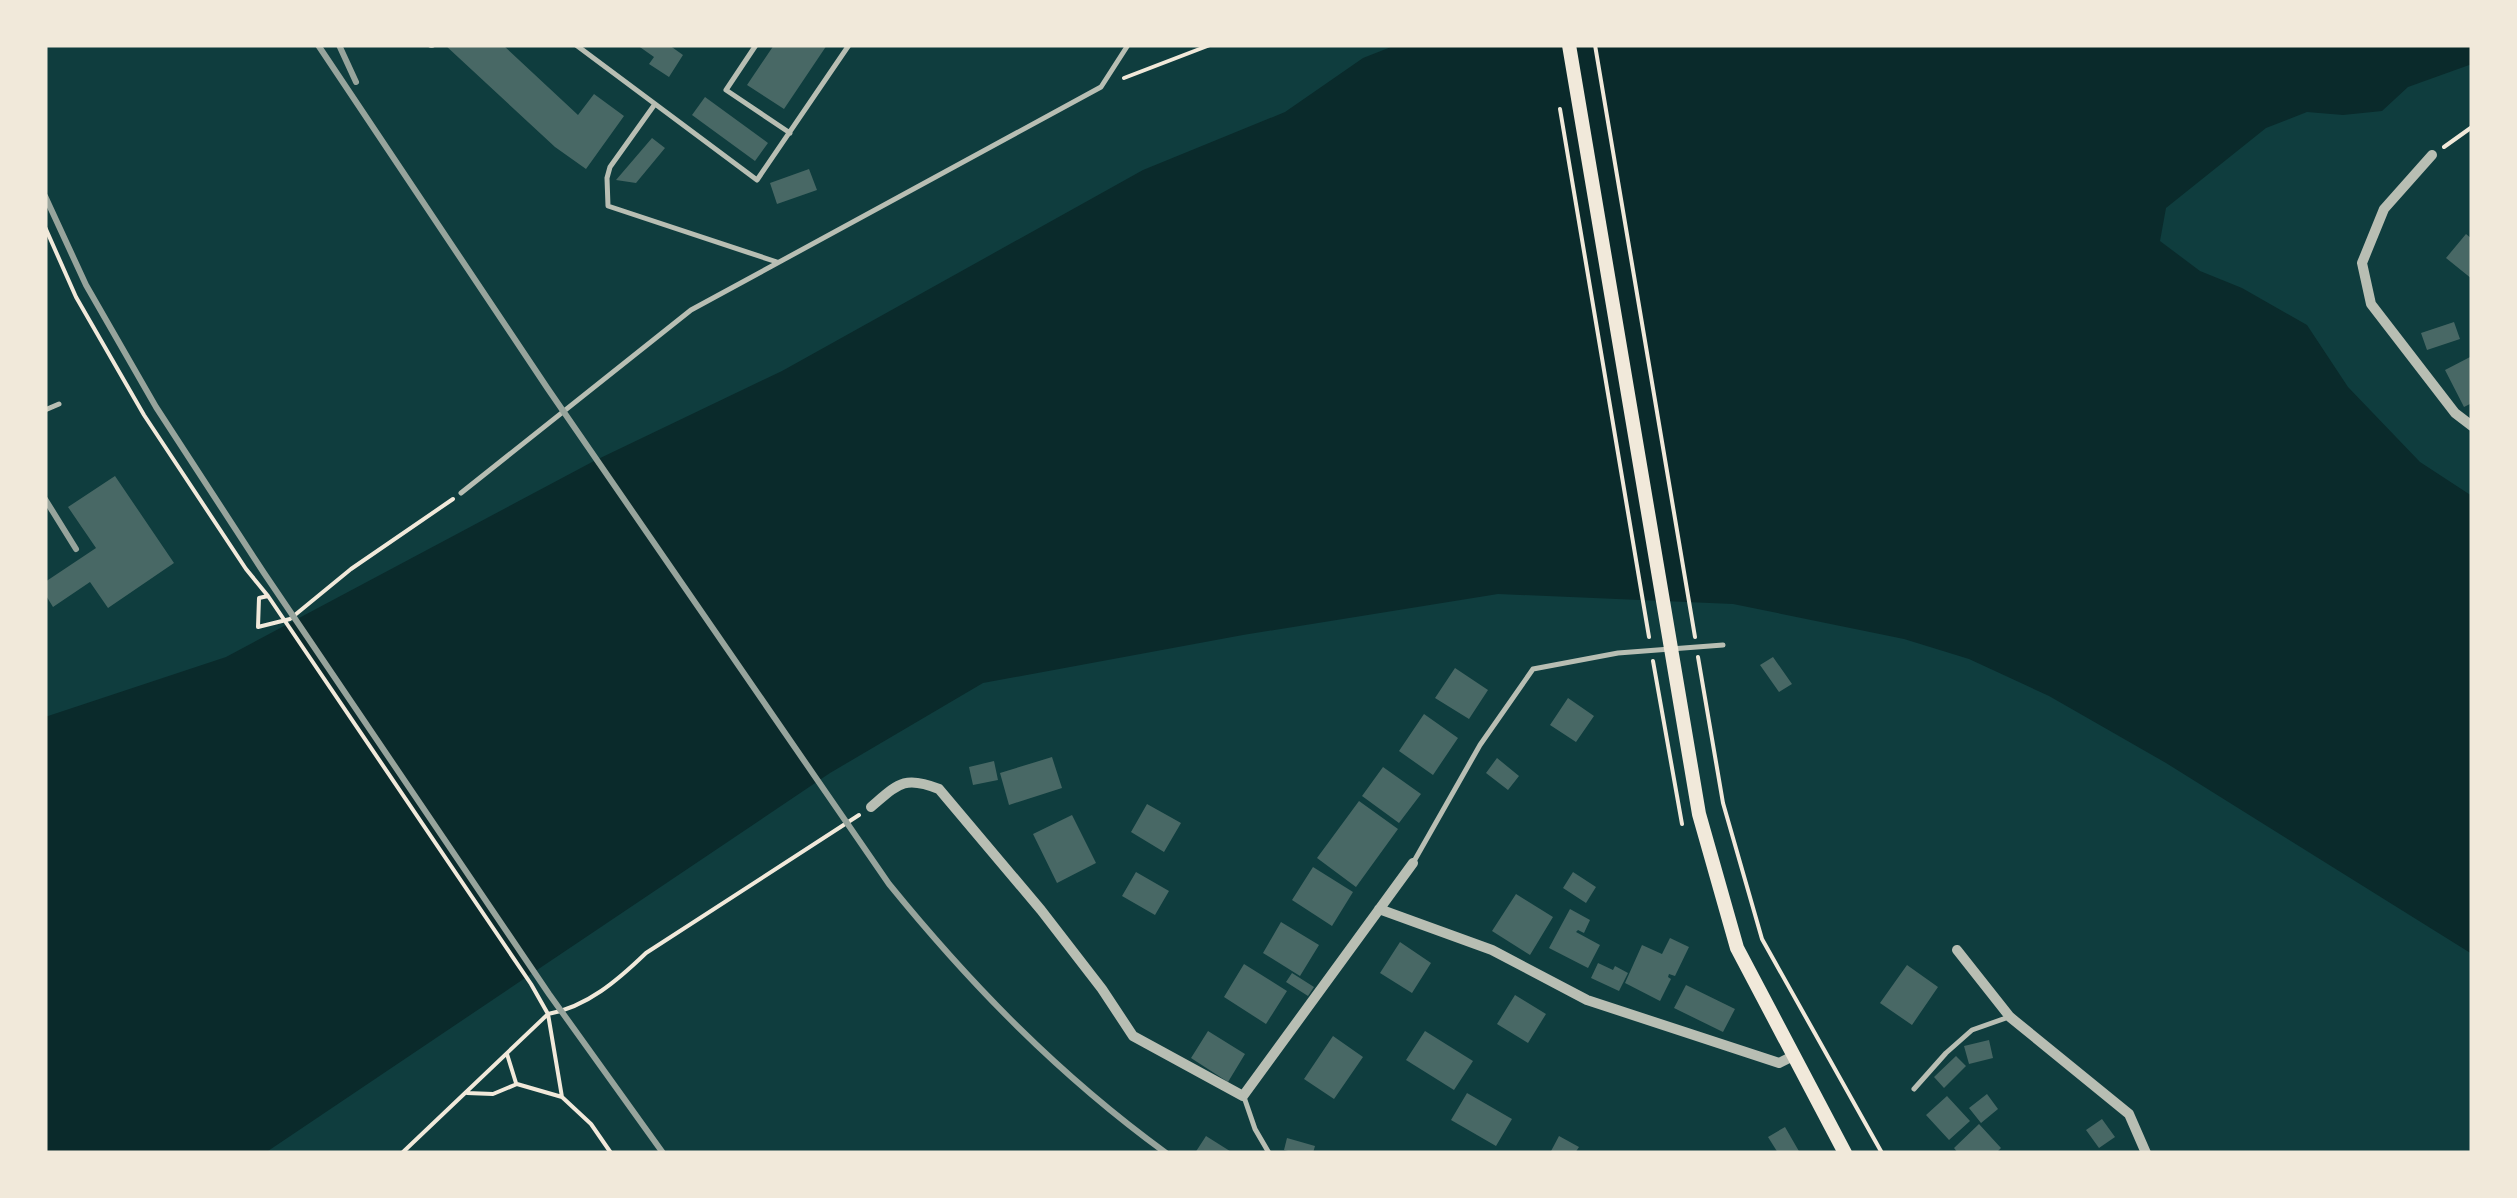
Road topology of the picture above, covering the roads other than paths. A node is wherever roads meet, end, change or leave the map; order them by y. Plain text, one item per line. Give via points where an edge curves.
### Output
1 (576, 45) edge
2 (756, 45) edge
3 (848, 45) edge
4 (1128, 45) edge
5 (1569, 45) edge
6 (655, 104) junction
7 (790, 133) junction
8 (2432, 155) road end
9 (777, 262) junction
10 (60, 404) dead end
11 (45, 410) edge
12 (2472, 426) edge
13 (461, 493) road end
14 (1723, 645) dead end
15 (872, 806) road end
16 (1414, 863) joint
17 (1379, 909) junction
18 (1957, 950) dead end
19 (2010, 1017) junction
20 (1793, 1056) junction
21 (1914, 1089) dead end
22 (1243, 1096) junction
23 (1269, 1153) edge
24 (1845, 1153) edge
25 (2146, 1153) edge

1 - 6 lane
2 - 7 lane via 726,90
3 - 7 lane
4 - 9 lane via 1101,87
5 - 20 main road via 1698,814 1737,948
6 - 7 lane via 757,180
6 - 9 lane via 610,166 608,206
8 - 12 street via 2384,209 2362,264 2371,304
9 - 13 lane via 691,310
10 - 11 lane
14 - 16 lane via 1618,653 1533,669 1480,745
15 - 22 street via 899,784 939,789 1133,1036
16 - 17 street
17 - 20 street via 1492,950 1633,1017 1778,1063
17 - 22 street
18 - 19 street
19 - 21 lane via 1972,1030
19 - 25 street via 2129,1114
20 - 24 main road
22 - 23 lane

